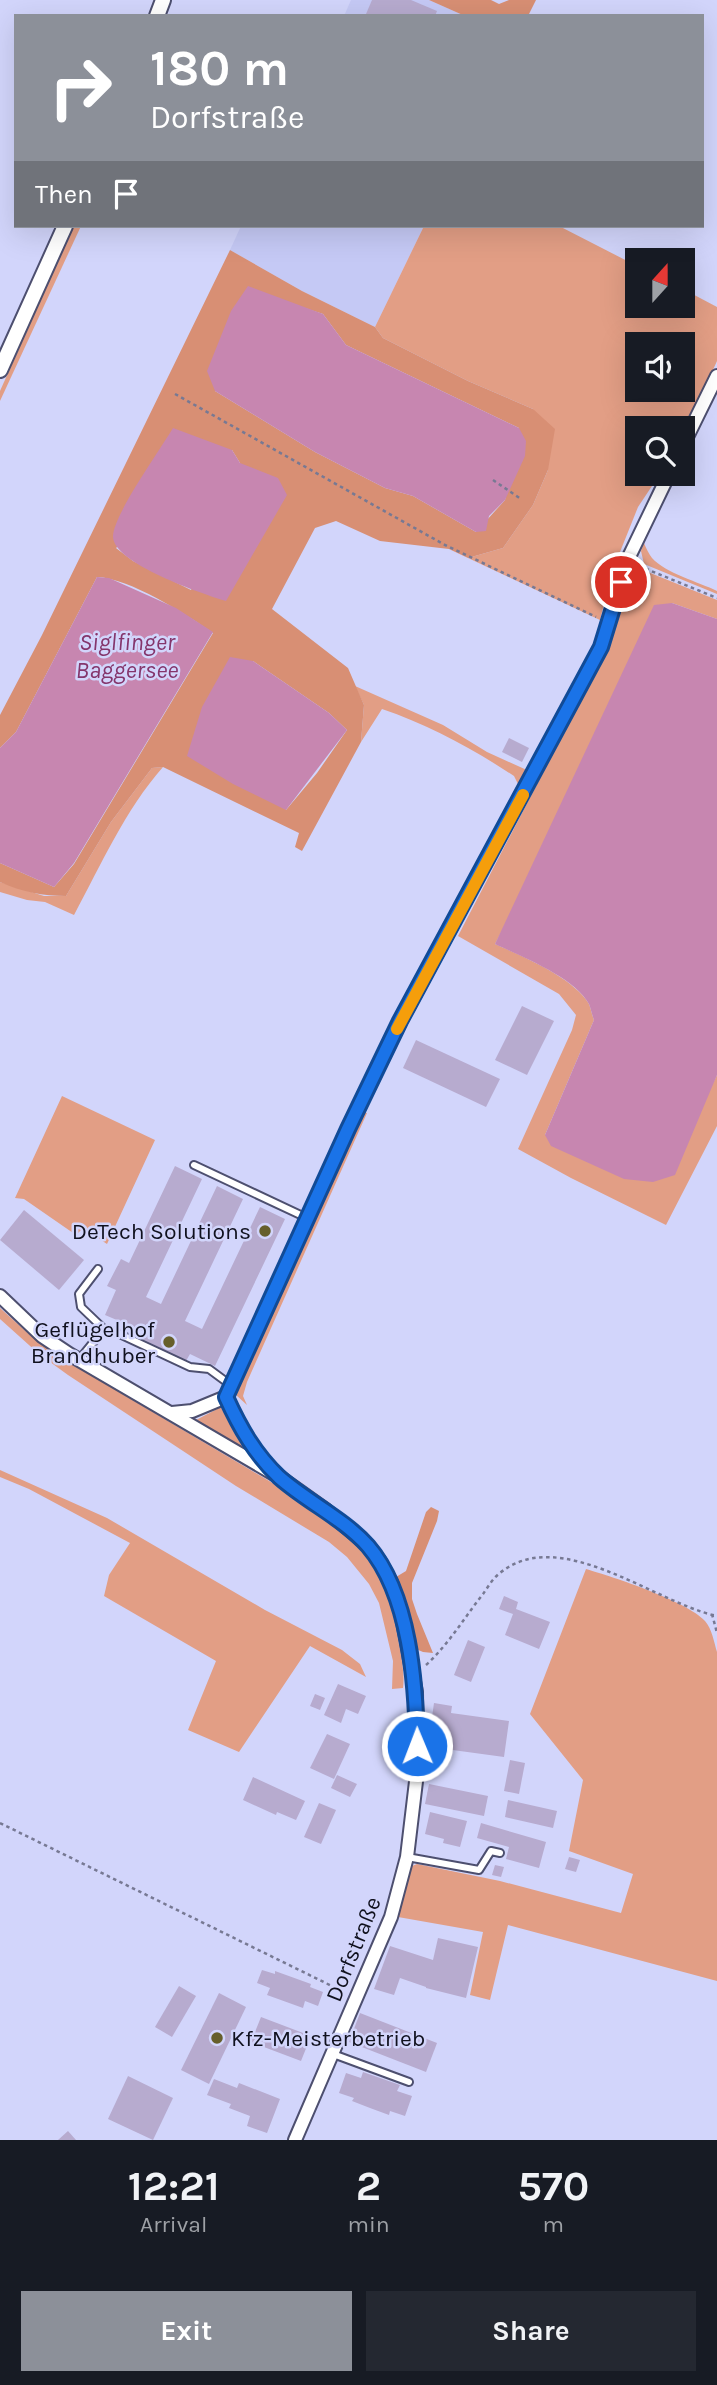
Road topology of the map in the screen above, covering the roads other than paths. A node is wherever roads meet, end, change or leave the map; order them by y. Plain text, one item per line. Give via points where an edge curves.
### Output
1 (64, 228) edge
2 (0, 370) edge
3 (717, 376) edge
4 (695, 421) edge
5 (663, 486) edge
6 (194, 1165) dead end
7 (307, 1218) junction
8 (98, 1269) dead end
9 (0, 1296) edge
10 (106, 1331) junction
11 (79, 1360) junction
12 (229, 1392) junction
13 (172, 1413) junction
14 (281, 1478) junction
15 (500, 1853) dead end
16 (407, 1857) junction
17 (333, 2054) junction
18 (409, 2082) dead end
19 (295, 2140) edge

1 - 2 street
3 - 4 street
5 - 7 street via 627,561 601,647 400,1021
6 - 7 lane
7 - 12 street
8 - 10 lane via 79,1294 81,1307
9 - 11 street, Dorfstraße via 42,1336
10 - 11 lane
10 - 12 lane via 120,1333 190,1367 209,1368
11 - 13 street, Dorfstraße
12 - 13 street via 192,1411
12 - 14 lane, Dorfstraße via 243,1433
13 - 14 street, Dorfstraße
14 - 16 street, Dorfstraße via 366,1544 391,1582 401,1612 414,1676 417,1773
15 - 16 lane via 491,1851 479,1870
16 - 17 street, Dorfstraße via 391,1917
17 - 18 lane
17 - 19 street, Dorfstraße

